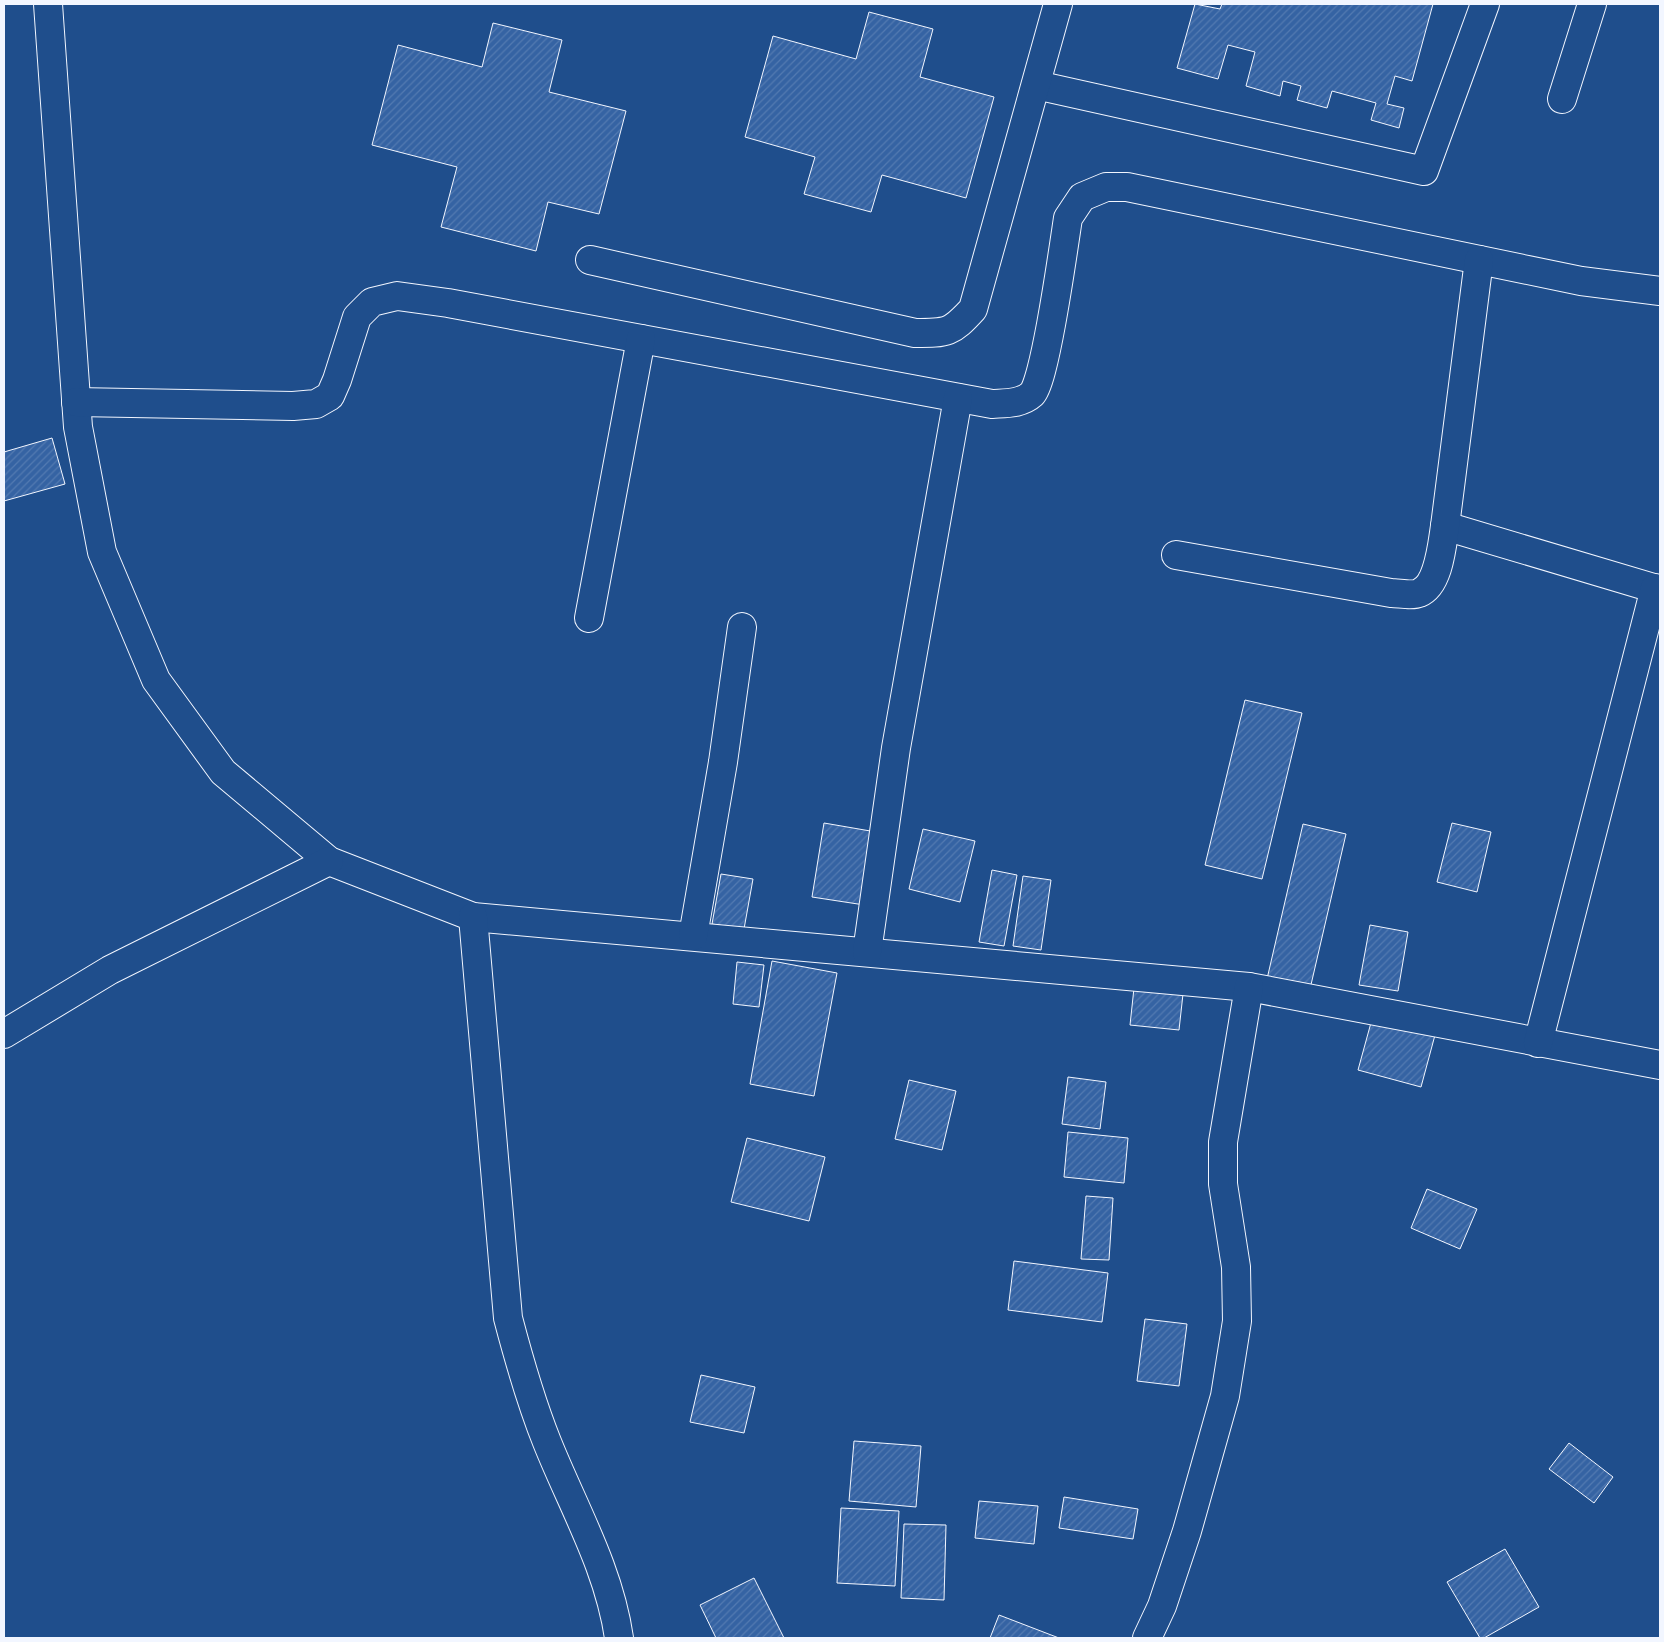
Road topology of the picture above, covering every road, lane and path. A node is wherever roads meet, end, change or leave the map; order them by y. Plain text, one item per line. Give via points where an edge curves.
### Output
1 (48, 4) edge
2 (1058, 4) edge
3 (1485, 4) edge
4 (1592, 4) edge
5 (1036, 85) junction
6 (1562, 99) dead end
7 (590, 260) dead end
8 (1479, 260) junction
9 (1660, 291) edge
10 (641, 339) junction
11 (958, 398) junction
12 (76, 402) junction
13 (1445, 526) junction
14 (1176, 555) dead end
15 (1658, 589) edge
16 (589, 618) dead end
17 (742, 627) dead end
18 (329, 861) junction
19 (473, 917) junction
20 (693, 936) junction
21 (867, 952) junction
22 (1249, 987) junction
23 (4, 1034) edge
24 (1538, 1043) junction
25 (1660, 1065) edge
26 (619, 1638) edge
27 (1147, 1638) edge

1 - 12 street
2 - 5 street
3 - 5 street via 1424,171
4 - 6 street
5 - 7 street via 973,309 956,328 938,333 915,333
8 - 9 street via 1581,281
8 - 11 street via 1127,187 1106,187 1082,197 1068,218 1042,367 1033,393 1017,403 992,404
8 - 13 street
10 - 11 street
10 - 12 street via 396,296 372,302 357,318 330,396 316,404
10 - 16 street
11 - 21 street via 896,748
12 - 18 street via 102,552 156,680 223,772
13 - 14 street via 1438,566 1429,585 1418,593 1391,593
13 - 15 street
15 - 24 street
17 - 20 street
18 - 19 street
18 - 23 street via 110,970
19 - 20 street
19 - 26 street via 508,1318 524,1380 547,1442 600,1561
20 - 21 street
21 - 22 street
22 - 24 street
22 - 27 street via 1224,1142 1224,1184 1236,1267 1237,1321 1225,1396 1162,1606
24 - 25 street

